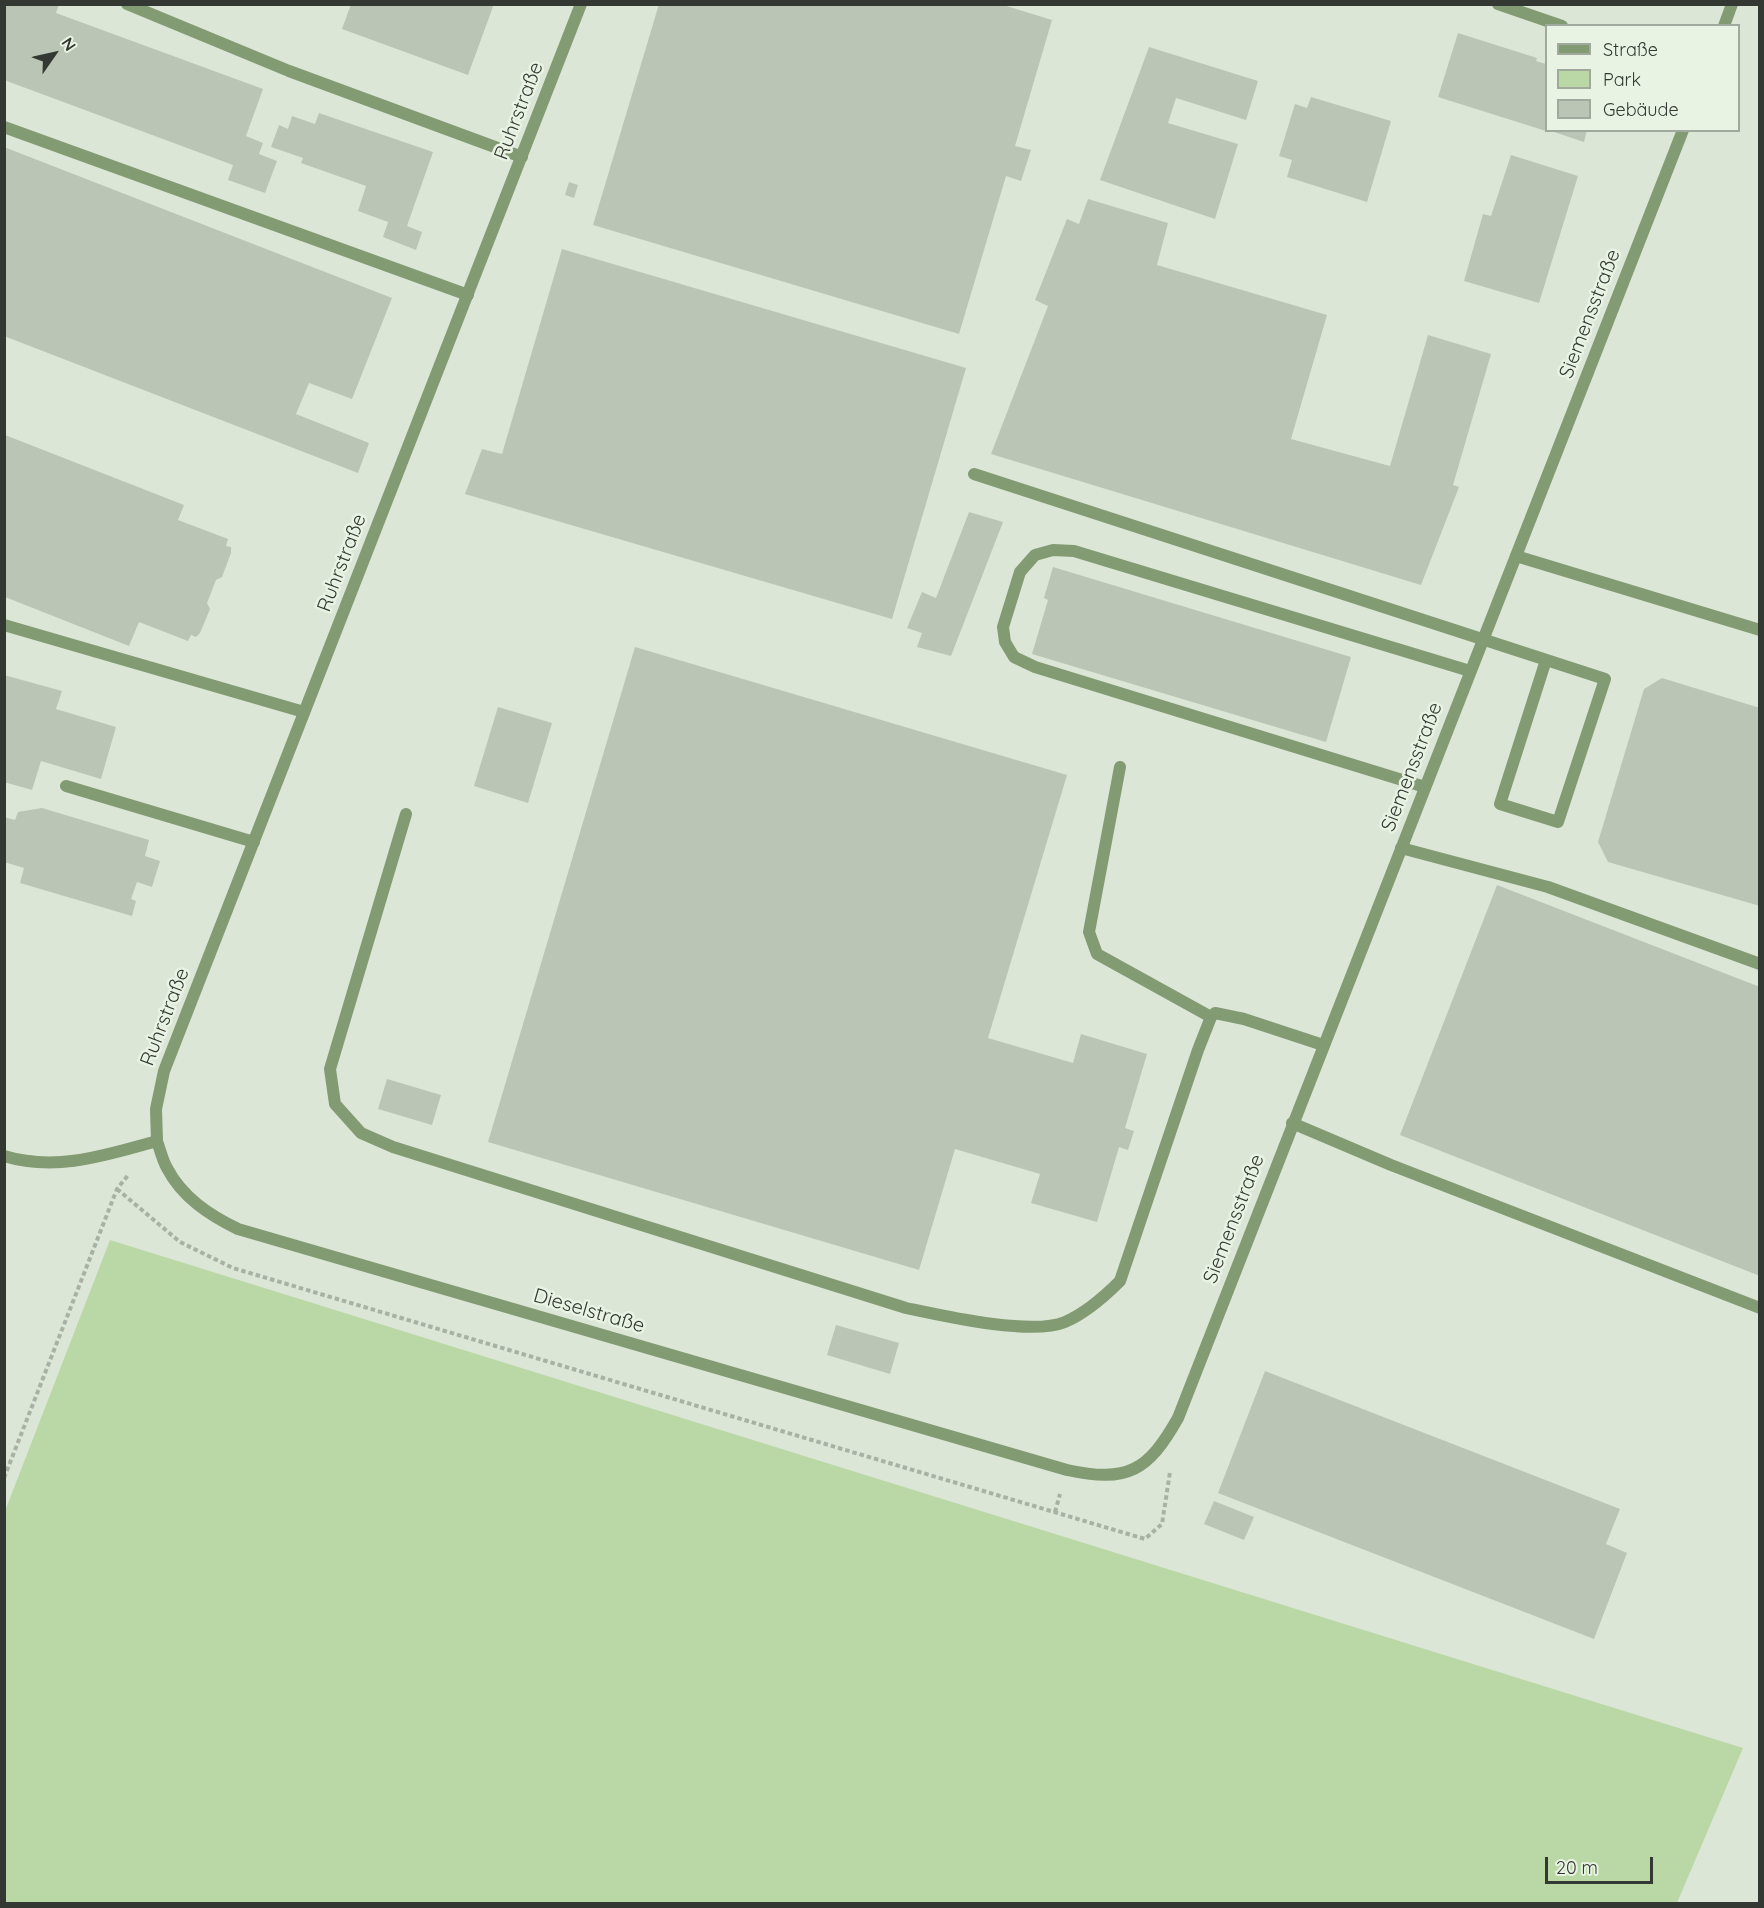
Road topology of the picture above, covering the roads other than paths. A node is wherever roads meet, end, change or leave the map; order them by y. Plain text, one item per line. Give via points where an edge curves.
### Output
1 (127, 4) edge
2 (581, 4) edge
3 (1498, 4) edge
4 (1732, 4) edge
5 (1557, 24) edge
6 (1725, 24) edge
7 (4, 127) edge
8 (1682, 132) edge
9 (522, 157) junction
10 (468, 295) junction
11 (974, 474) dead end
12 (1516, 556) junction
13 (4, 625) edge
14 (1760, 630) edge
15 (1483, 640) junction
16 (1546, 660) junction
17 (1470, 671) junction
18 (304, 712) junction
19 (1120, 767) dead end
20 (66, 786) dead end
21 (1425, 787) junction
22 (406, 814) dead end
23 (254, 842) junction
24 (1401, 848) junction
25 (1760, 964) edge
26 (1211, 1017) junction
27 (1323, 1045) junction
28 (1292, 1123) junction
29 (157, 1141) junction
30 (4, 1156) edge
31 (1760, 1308) edge
32 (1178, 1418) joint

1 - 9 street via 289,71
2 - 9 street, Ruhrstraße
3 - 5 street
4 - 6 street
7 - 10 street
8 - 12 street, Siemensstraße
9 - 10 street, Ruhrstraße
10 - 18 street, Ruhrstraße
11 - 15 street
12 - 14 street
12 - 15 street, Siemensstraße
13 - 18 street
15 - 16 street
15 - 17 street, Siemensstraße
16 - 16 street via 1500,804 1558,822 1605,679
17 - 21 street, Siemensstraße
17 - 21 street via 1074,551 1053,550 1035,555 1020,572 1003,627 1005,642 1014,657 1035,667
18 - 23 street, Ruhrstraße
19 - 26 street via 1089,932 1097,954
20 - 23 street
21 - 24 street, Siemensstraße
22 - 26 street via 330,1069 335,1104 361,1133 393,1148 906,1308 1038,1328 1064,1322 1100,1300 1120,1281
23 - 29 street, Ruhrstraße via 164,1071 156,1109
24 - 25 street via 1548,886
24 - 27 street, Siemensstraße
26 - 27 street via 1215,1013 1244,1019
27 - 28 street, Siemensstraße
28 - 31 street
28 - 32 street, Siemensstraße
29 - 30 street via 60,1163
29 - 32 street, Dieselstraße via 167,1168 185,1193 209,1215 238,1229 1067,1470 1094,1476 1119,1474 1142,1465 1162,1445

